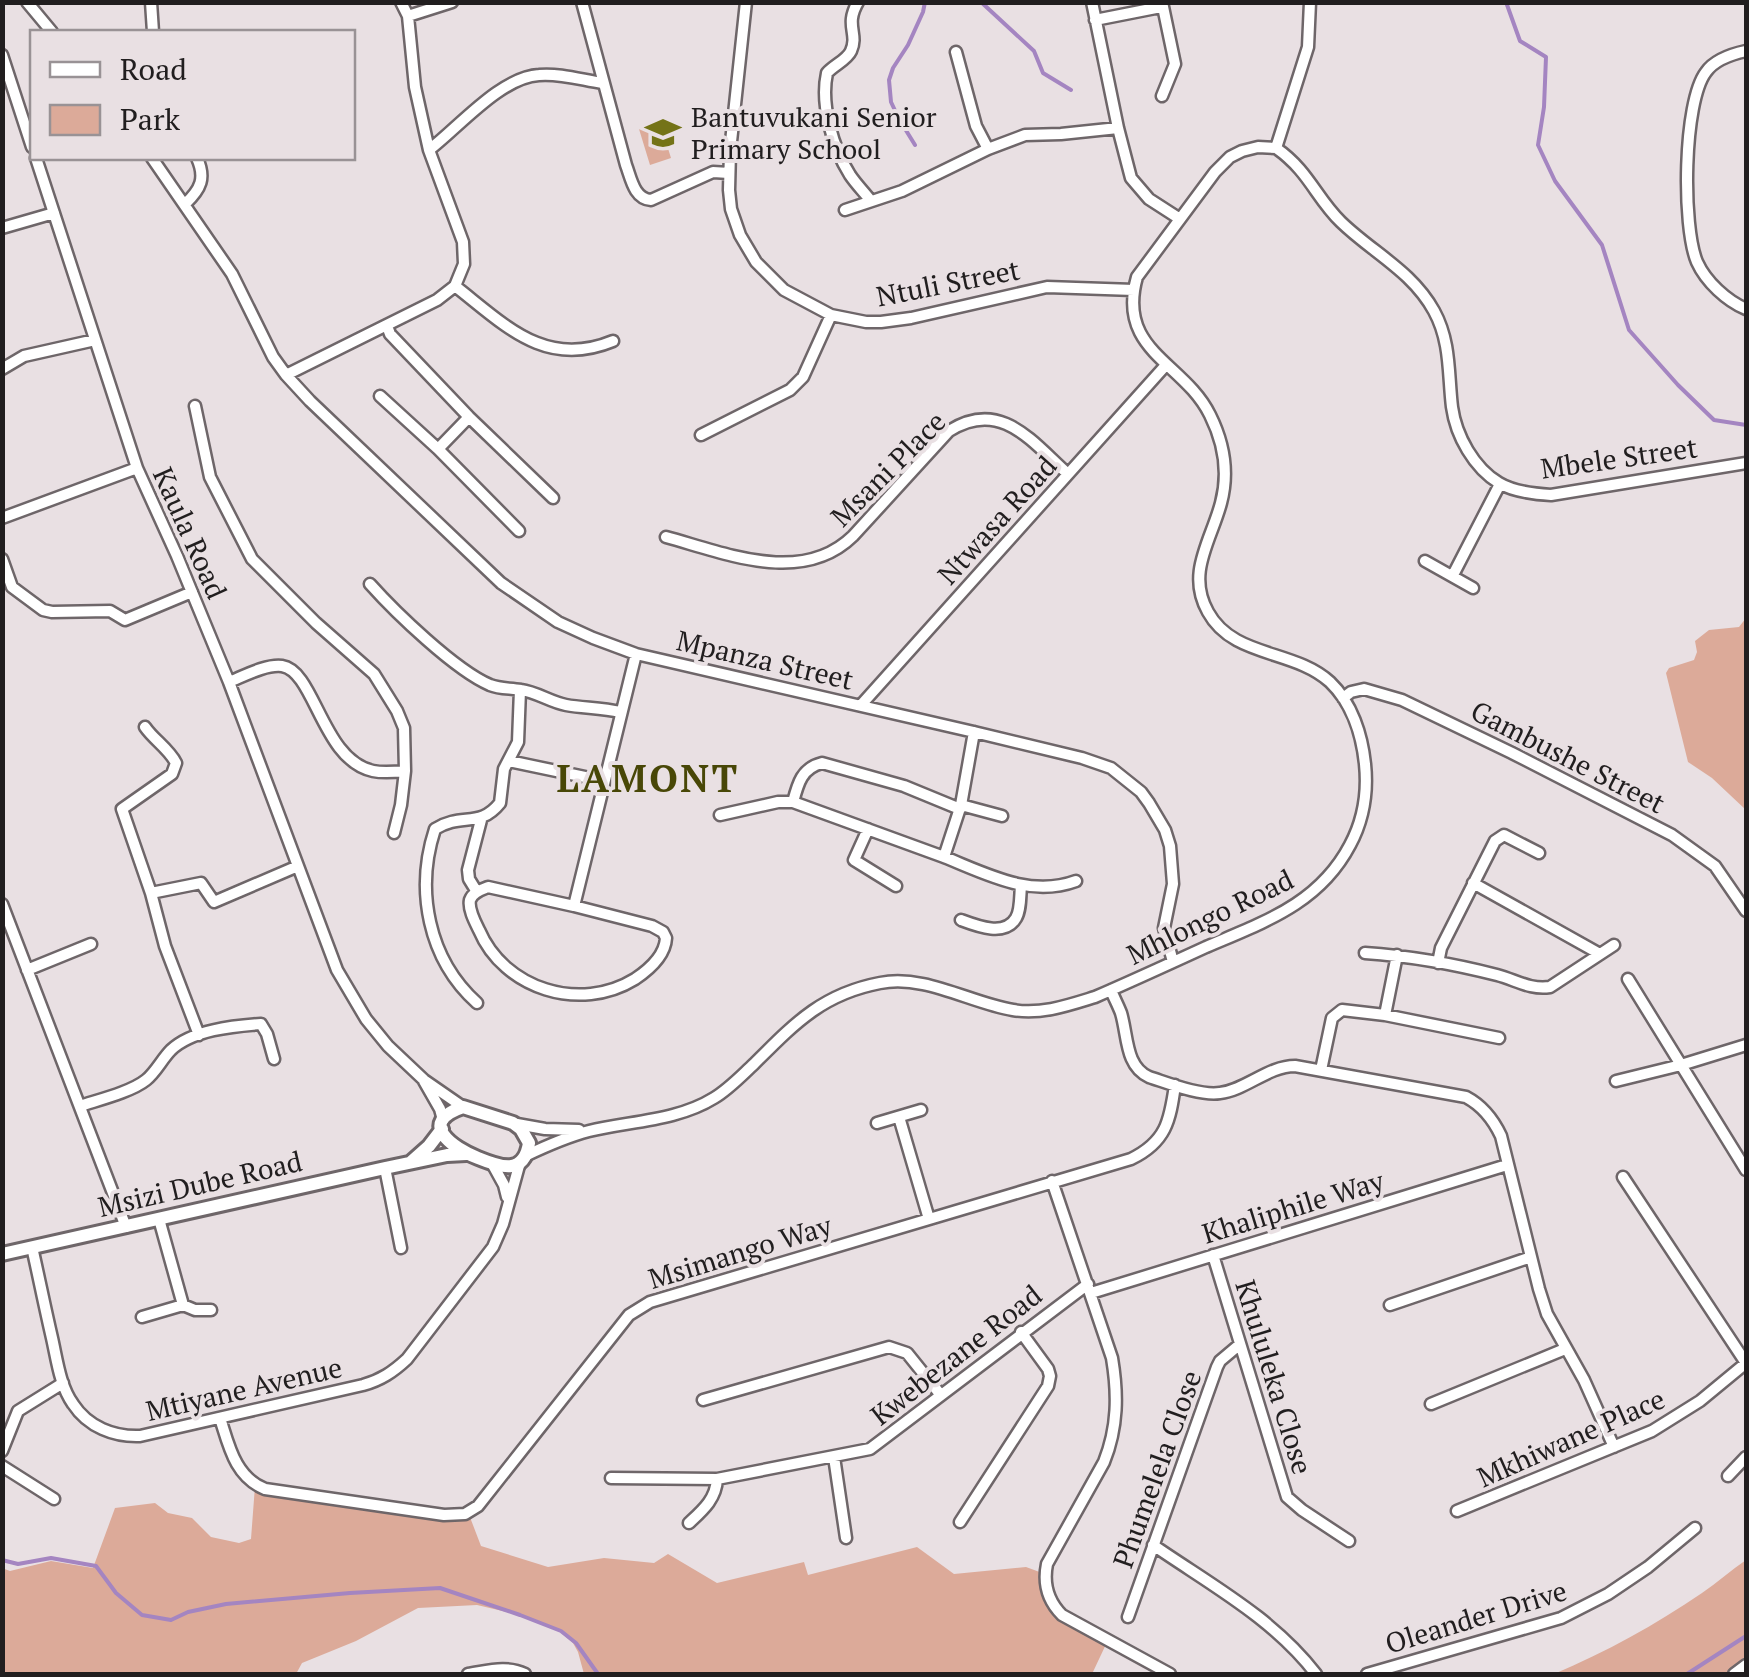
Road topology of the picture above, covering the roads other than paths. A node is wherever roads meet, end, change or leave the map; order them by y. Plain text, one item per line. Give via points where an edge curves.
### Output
1 (27, 2) edge
2 (151, 2) edge
3 (401, 2) edge
4 (452, 2) edge
5 (582, 2) edge
6 (746, 2) edge
7 (858, 2) edge
8 (1092, 2) edge
9 (1310, 2) edge
10 (1161, 5) edge
11 (408, 16) junction
12 (1095, 20) junction
13 (50, 30) edge
14 (153, 30) edge
15 (1746, 50) edge
16 (956, 52) dead end
17 (2, 55) edge
18 (602, 83) junction
19 (1162, 96) dead end
20 (1118, 128) junction
21 (30, 142) edge
22 (988, 148) junction
23 (1276, 148) junction
24 (430, 150) junction
25 (37, 160) edge
26 (153, 160) edge
27 (198, 160) edge
28 (729, 173) junction
29 (871, 200) junction
30 (185, 204) junction
31 (845, 210) dead end
32 (54, 212) junction
33 (1180, 219) junction
34 (2, 228) edge
35 (456, 286) junction
36 (1134, 290) junction
37 (1746, 309) edge
38 (831, 315) junction
39 (387, 326) junction
40 (95, 340) junction
41 (613, 341) dead end
42 (1166, 365) junction
43 (2, 369) edge
44 (286, 375) junction
45 (380, 396) dead end
46 (196, 406) dead end
47 (469, 418) junction
48 (701, 435) dead end
49 (438, 449) junction
50 (1746, 463) edge
51 (137, 468) junction
52 (1068, 474) junction
53 (1500, 484) junction
54 (553, 498) dead end
55 (2, 518) edge
56 (519, 531) dead end
57 (666, 537) dead end
58 (2, 559) edge
59 (1425, 560) dead end
60 (1453, 575) junction
61 (370, 584) dead end
62 (1473, 588) dead end
63 (192, 592) junction
64 (636, 654) junction
65 (229, 682) junction
66 (520, 690) junction
67 (1343, 698) junction
68 (861, 705) junction
69 (620, 712) junction
70 (145, 727) dead end
71 (974, 732) junction
72 (509, 761) junction
73 (405, 771) junction
74 (604, 781) junction
75 (793, 802) junction
76 (960, 807) junction
77 (720, 815) dead end
78 (1002, 816) dead end
79 (481, 820) junction
80 (868, 829) junction
81 (394, 833) dead end
82 (1539, 853) dead end
83 (944, 857) junction
84 (298, 866) junction
85 (1076, 881) dead end
86 (1473, 883) junction
87 (1021, 885) junction
88 (896, 886) dead end
89 (477, 892) junction
90 (151, 893) junction
91 (2, 904) edge
92 (574, 906) junction
93 (1746, 911) edge
94 (962, 920) dead end
95 (16, 940) junction
96 (2, 944) edge
97 (91, 944) dead end
98 (1614, 945) dead end
99 (1365, 953) dead end
100 (1600, 954) junction
101 (1397, 955) junction
102 (1173, 962) junction
103 (1438, 964) junction
104 (28, 970) junction
105 (1628, 979) dead end
106 (1111, 990) junction
107 (477, 1004) dead end
108 (1384, 1016) junction
109 (199, 1035) junction
110 (1499, 1038) dead end
111 (1746, 1045) edge
112 (274, 1059) dead end
113 (1681, 1066) junction
114 (1320, 1070) junction
115 (424, 1080) junction
116 (1616, 1081) dead end
117 (1176, 1084) junction
118 (80, 1106) junction
119 (463, 1106) junction
120 (921, 1110) dead end
121 (900, 1117) junction
122 (878, 1122) dead end
123 (513, 1123) junction
124 (442, 1125) junction
125 (590, 1130) junction
126 (466, 1154) junction
127 (522, 1159) junction
128 (409, 1164) junction
129 (493, 1164) junction
130 (1508, 1165) junction
131 (385, 1168) junction
132 (1746, 1170) edge
133 (1622, 1177) dead end
134 (1052, 1182) junction
135 (507, 1208) junction
136 (929, 1218) junction
137 (159, 1219) junction
138 (126, 1227) junction
139 (32, 1248) junction
140 (401, 1248) dead end
141 (2, 1254) edge
142 (1214, 1255) junction
143 (1531, 1257) junction
144 (1089, 1288) junction
145 (183, 1305) junction
146 (1390, 1306) dead end
147 (210, 1310) dead end
148 (142, 1317) dead end
149 (1021, 1332) junction
150 (1239, 1344) junction
151 (1566, 1349) junction
152 (1746, 1363) edge
153 (63, 1383) junction
154 (940, 1394) junction
155 (703, 1400) dead end
156 (1431, 1404) dead end
157 (220, 1418) junction
158 (1614, 1447) junction
159 (2, 1451) edge
160 (834, 1457) junction
161 (1746, 1457) edge
162 (2, 1466) edge
163 (1728, 1476) dead end
164 (611, 1478) dead end
165 (717, 1479) junction
166 (54, 1499) dead end
167 (1457, 1512) dead end
168 (960, 1522) dead end
169 (689, 1523) dead end
170 (1695, 1528) dead end
171 (846, 1538) dead end
172 (1349, 1541) dead end
173 (1153, 1545) junction
174 (1128, 1617) dead end
175 (1746, 1665) edge
176 (468, 1674) edge
177 (525, 1674) edge
178 (1170, 1674) edge
179 (1316, 1674) edge
180 (1366, 1674) edge
181 (1734, 1674) edge

1 - 13 street
2 - 14 street
3 - 11 street
4 - 11 street
5 - 18 street
6 - 28 street, Ntuli Street
7 - 29 street via 850,20 852,48 826,73 824,84 837,149
8 - 12 street
9 - 23 street via 1308,47
10 - 12 street
10 - 19 street via 1175,64
11 - 24 street
12 - 20 street
15 - 37 street via 1706,70 1687,156 1697,262 1724,296
16 - 22 street
17 - 21 street
18 - 24 street via 528,76
18 - 28 street via 634,188 644,200 713,172
20 - 22 street via 1026,136
20 - 33 street via 1137,188
22 - 29 street
23 - 33 street via 1230,157
23 - 53 street via 1308,176 1339,220 1423,293 1448,348 1452,405 1463,442
24 - 35 street via 463,242
25 - 32 street, Kaula Road
26 - 30 street, Mpanza Street
27 - 30 street via 203,178
28 - 38 street, Ntuli Street via 731,208 756,262 784,290
29 - 31 street
30 - 44 street, Mpanza Street
32 - 34 street
32 - 40 street, Kaula Road
33 - 36 street
35 - 39 street
35 - 41 street via 535,344 574,349
36 - 38 street, Ntuli Street via 1046,287 891,321
36 - 42 street via 1139,332
38 - 48 street via 803,377 790,390
39 - 44 street
39 - 47 street
40 - 43 street via 24,356
40 - 51 street, Kaula Road
42 - 52 street, Ntwasa Road
42 - 67 street via 1209,412 1224,452 1222,502 1198,578 1208,613 1239,642 1320,674
44 - 64 street, Mpanza Street via 501,584 558,622
45 - 49 street
46 - 73 street via 210,477 242,542 374,674 404,728
47 - 49 street
47 - 54 street
49 - 56 street
50 - 53 street, Mbele Street via 1550,495
51 - 55 street
51 - 63 street, Kaula Road
52 - 57 street, Msani Place via 1008,424 974,420 949,431 842,547 822,557 780,563
52 - 68 street, Ntwasa Road
53 - 60 street
58 - 63 street via 12,587 52,612 110,611 125,620
59 - 60 street
60 - 62 street
61 - 66 street via 469,672 491,686
63 - 65 street, Kaula Road
64 - 68 street, Mpanza Street
64 - 69 street
65 - 73 street via 288,668 347,756 371,771
65 - 84 street, Kaula Road
66 - 69 street
66 - 72 street via 518,742
67 - 93 street, Gambushe Street via 1364,689 1402,700 1657,828 1706,857
67 - 102 street, Mhlongo Road via 1364,753 1366,801 1340,864 1292,908
68 - 71 street, Mpanza Street
69 - 74 street
70 - 90 street via 176,763 172,774 122,809
71 - 76 street
71 - 102 street, Mpanza Street via 1098,763 1140,792 1170,846 1173,884 1164,928
72 - 74 street
72 - 79 street via 500,803
73 - 81 street
74 - 92 street
75 - 76 street via 804,773 822,763
75 - 77 street
75 - 80 street
76 - 78 street
76 - 83 street
79 - 89 street via 468,870
79 - 107 street via 435,829 424,880 434,938
80 - 83 street
80 - 88 street via 854,860
82 - 86 street via 1500,837
83 - 87 street
84 - 90 street via 214,902 201,882
84 - 115 street, Kaula Road via 354,1000 377,1034
85 - 87 street
86 - 100 street
86 - 103 street
87 - 94 street via 1018,916 1008,926
89 - 92 street via 488,887
89 - 92 street via 469,904 499,962 555,994 615,988 662,954 663,932
90 - 109 street
91 - 95 street
95 - 96 street
95 - 104 street
97 - 104 street
98 - 100 street
99 - 101 street
100 - 103 street via 1540,988
101 - 103 street
101 - 108 street
102 - 106 street, Mhlongo Road
104 - 118 street
105 - 113 street
106 - 117 street via 1133,1064 1142,1074
106 - 125 street, Mhlongo Road via 1025,1012 909,982 857,988 805,1014 730,1088 698,1107
108 - 110 street
108 - 114 street via 1338,1012
109 - 112 street via 261,1024
109 - 118 street via 176,1046 148,1079
111 - 113 street
113 - 116 street
113 - 132 street
114 - 117 street via 1287,1066 1215,1094
114 - 130 street via 1466,1097 1494,1122
115 - 119 street, Kaula Road
115 - 124 street, Kaula Road
117 - 134 street, Msimango Way via 1171,1114 1152,1146 1131,1160
118 - 138 street
119 - 123 street
119 - 124 street
120 - 121 street
121 - 122 street
121 - 136 street
123 - 125 street, Mhlongo Road
123 - 127 street via 527,1136
124 - 126 street via 448,1141
124 - 128 street
125 - 127 street, Mhlongo Road
126 - 128 street, Msizi Dube Road
126 - 129 street
127 - 129 street via 509,1168
127 - 135 street, Mtiyane Avenue
128 - 131 street, Msizi Dube Road
129 - 135 street
130 - 142 street, Khaliphile Way
130 - 143 street
131 - 137 street, Msizi Dube Road
131 - 140 street
133 - 152 street
134 - 136 street, Msimango Way
134 - 144 street
135 - 157 street, Mtiyane Avenue via 486,1258 397,1368 363,1385
136 - 157 street, Msimango Way via 638,1308 478,1506 464,1514 256,1486 240,1471
137 - 138 street, Msizi Dube Road
137 - 145 street
138 - 139 street, Msizi Dube Road
139 - 141 street, Msizi Dube Road
139 - 153 street, Mtiyane Avenue
142 - 144 street, Khaliphile Way
142 - 150 street, Khululeka Close
143 - 146 street
143 - 151 street
144 - 149 street, Kwebezane Road
144 - 178 street via 1112,1358 1114,1428 1104,1462 1048,1564 1046,1588 1062,1615
145 - 147 street
145 - 148 street
149 - 154 street, Kwebezane Road
149 - 168 street via 1048,1369 1048,1386
150 - 172 street, Khululeka Close via 1287,1497
150 - 173 street, Phumelela Close via 1217,1367
151 - 156 street
151 - 158 street
152 - 158 street, Mkhiwane Place via 1671,1421
153 - 157 street, Mtiyane Avenue via 82,1414 114,1434 140,1436
153 - 159 street via 18,1411
154 - 155 street via 907,1352 889,1347
154 - 160 street, Kwebezane Road via 878,1444
158 - 167 street, Mkhiwane Place
160 - 165 street, Kwebezane Road
160 - 171 street
161 - 163 street
162 - 166 street
164 - 165 street, Kwebezane Road
165 - 169 street via 708,1506
170 - 180 street, Oleander Drive via 1648,1567 1572,1613
173 - 174 street, Phumelela Close
173 - 179 street via 1256,1615
175 - 181 street
176 - 177 street via 506,1668

